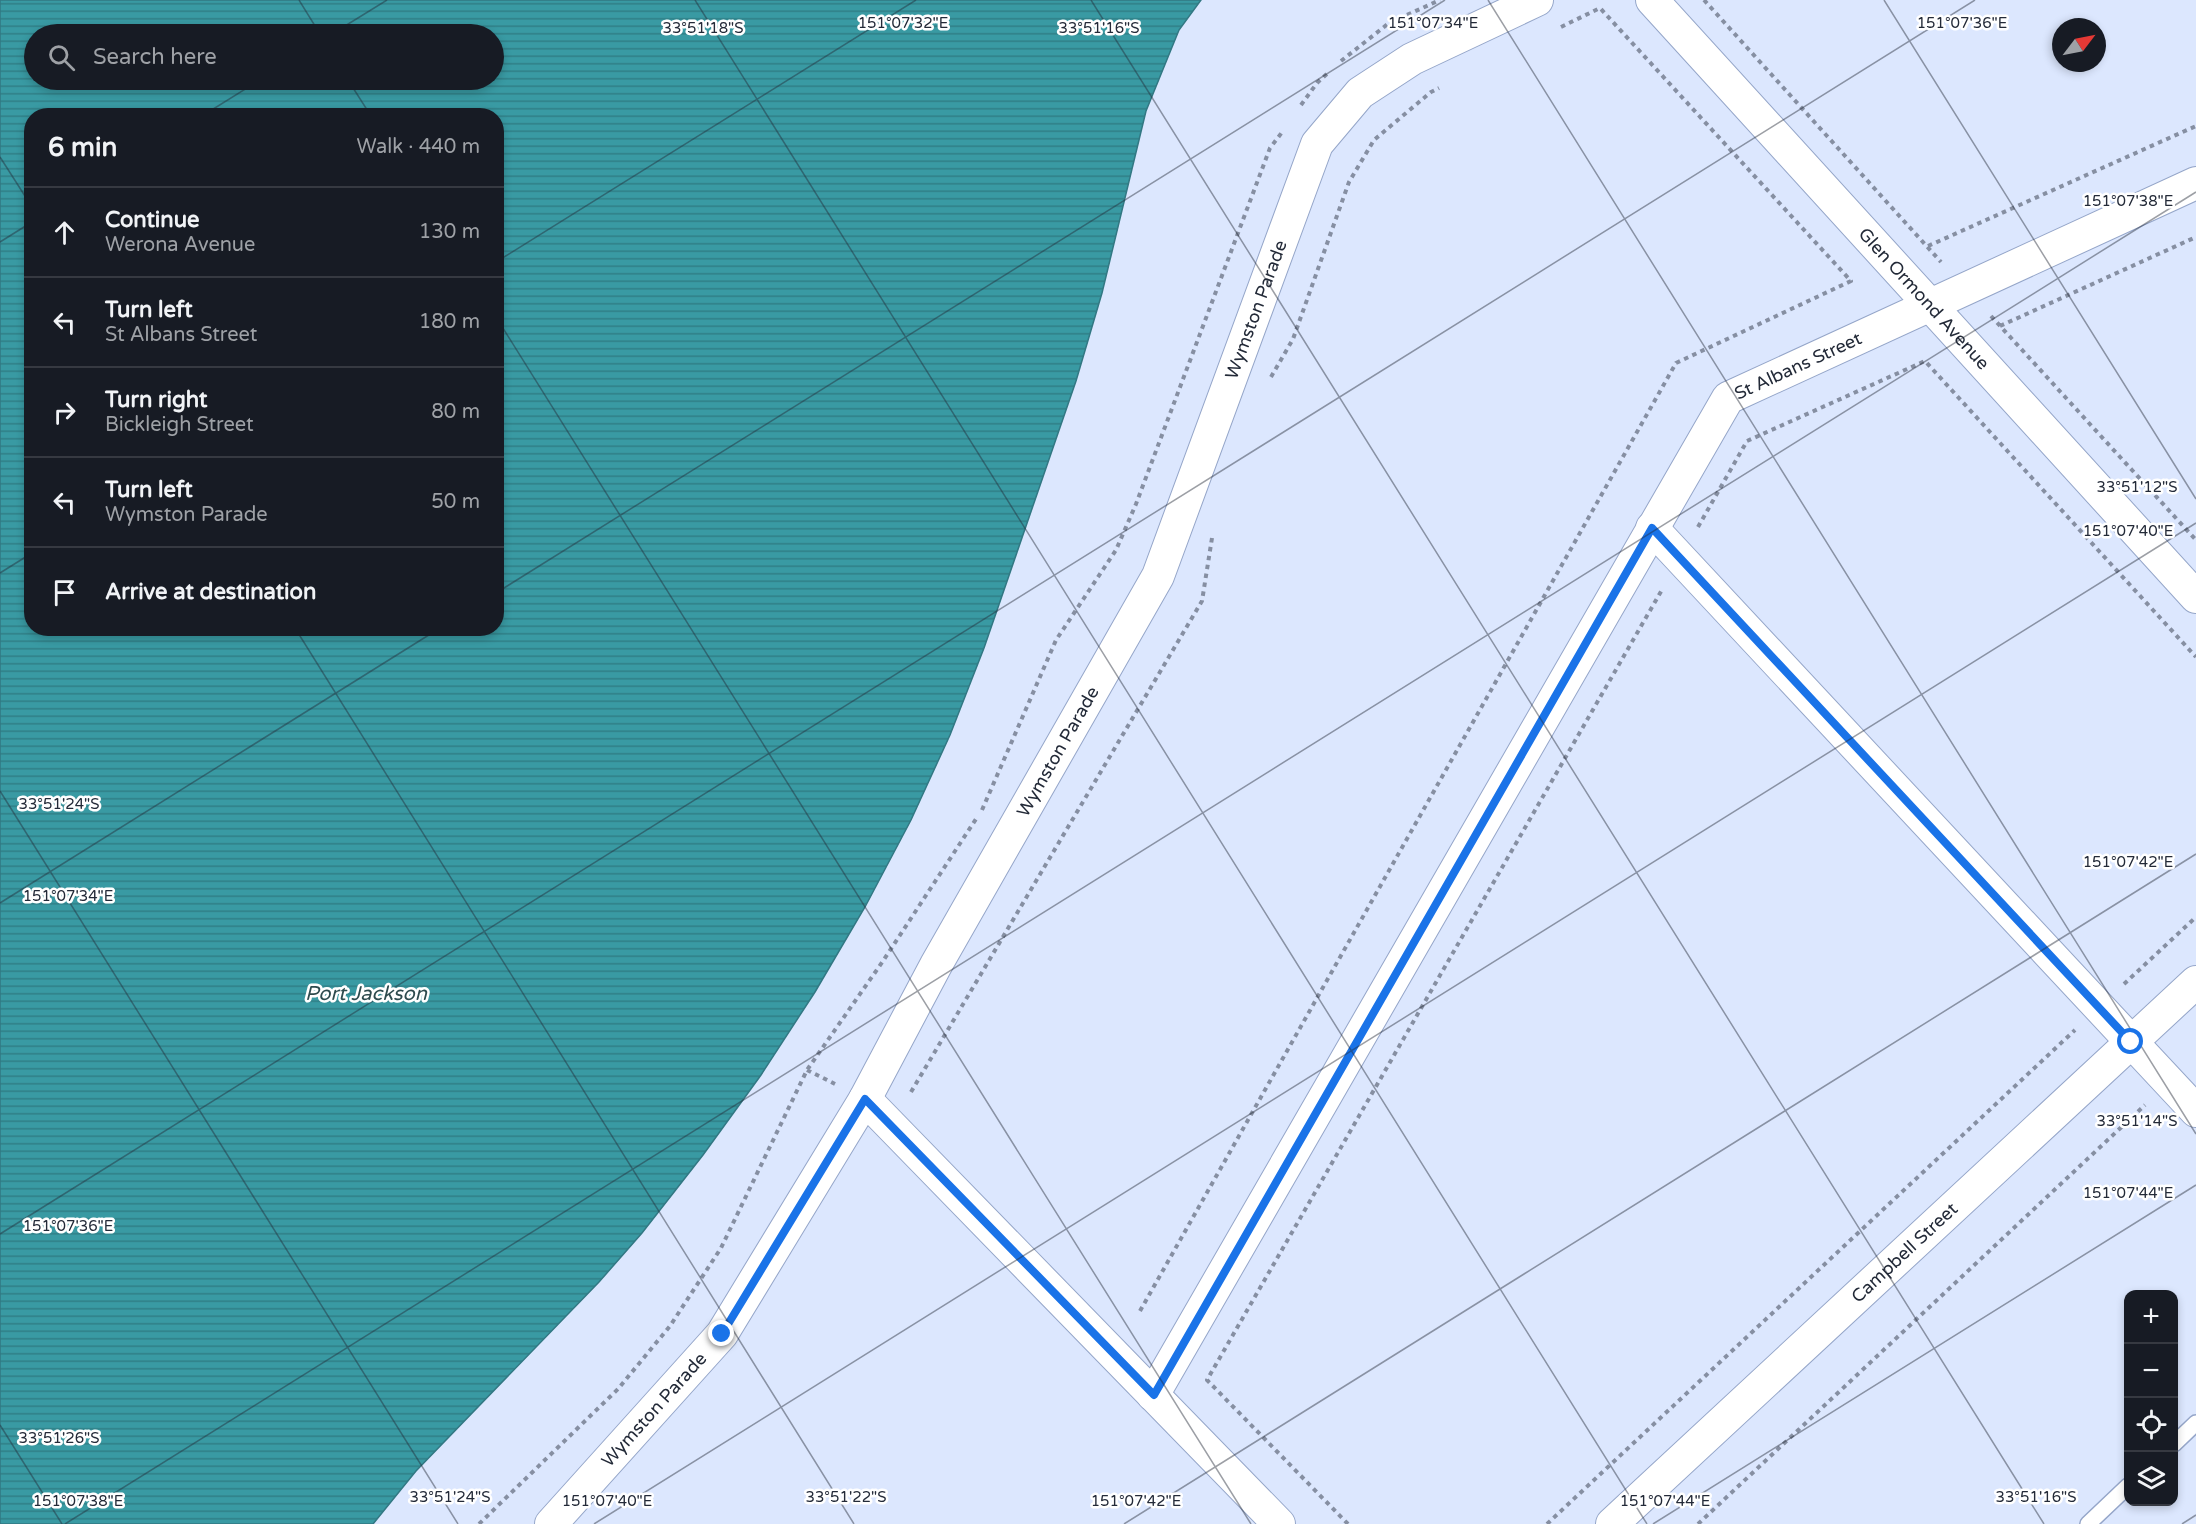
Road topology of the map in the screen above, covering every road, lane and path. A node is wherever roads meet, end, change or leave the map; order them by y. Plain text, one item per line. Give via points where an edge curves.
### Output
1 (1440, 0) edge
2 (1537, 0) edge
3 (1652, 0) edge
4 (1558, 29) dead end
5 (1441, 87) dead end
6 (1297, 111) dead end
7 (2196, 126) edge
8 (1283, 130) dead end
9 (2196, 183) edge
10 (2196, 237) edge
11 (1928, 246) dead end
12 (1930, 305) junction
13 (2000, 326) dead end
14 (1269, 379) dead end
15 (1652, 528) junction
16 (1212, 533) dead end
17 (1680, 559) junction
18 (2196, 597) edge
19 (2196, 657) edge
20 (2196, 917) edge
21 (2196, 982) edge
22 (2099, 1008) junction
23 (2131, 1042) junction
24 (2169, 1082) junction
25 (911, 1093) dead end
26 (865, 1099) junction
27 (2196, 1111) edge
28 (1140, 1311) dead end
29 (1154, 1395) junction
30 (2196, 1423) edge
31 (2178, 1440) edge
32 (2124, 1490) edge
33 (480, 1524) edge
34 (551, 1524) edge
35 (1279, 1524) edge
36 (1347, 1524) edge
37 (1548, 1524) edge
38 (1612, 1524) edge
39 (1698, 1524) edge
40 (2088, 1524) edge

1 - 6 path via 1389,23 1357,47 1317,83
2 - 26 street, Wymston Parade via 1395,70 1360,93 1317,144 1158,576 936,965
3 - 12 street, Glen Ormond Avenue
4 - 28 path via 1600,8 1851,281 1676,363
5 - 14 path via 1374,140 1349,182 1293,339
7 - 11 path
8 - 33 path via 1270,148 1116,550 1056,640 981,812 807,1070 722,1248 670,1326 618,1389
9 - 12 street, St Albans Street
10 - 13 path
12 - 15 street, St Albans Street via 1728,398
12 - 18 street, Glen Ormond Avenue
15 - 17 street
15 - 29 street, St Albans Street
16 - 25 path via 1202,601
17 - 19 path via 1748,441 1925,361
17 - 22 street
17 - 36 path via 1207,1380
20 - 22 path
21 - 23 street, Campbell Street
22 - 23 street
22 - 37 path
23 - 24 street
23 - 38 street, Campbell Street
24 - 27 street
24 - 39 path
26 - 29 street
26 - 34 street, Wymston Parade via 722,1334
29 - 35 street
30 - 31 lane
32 - 40 lane

